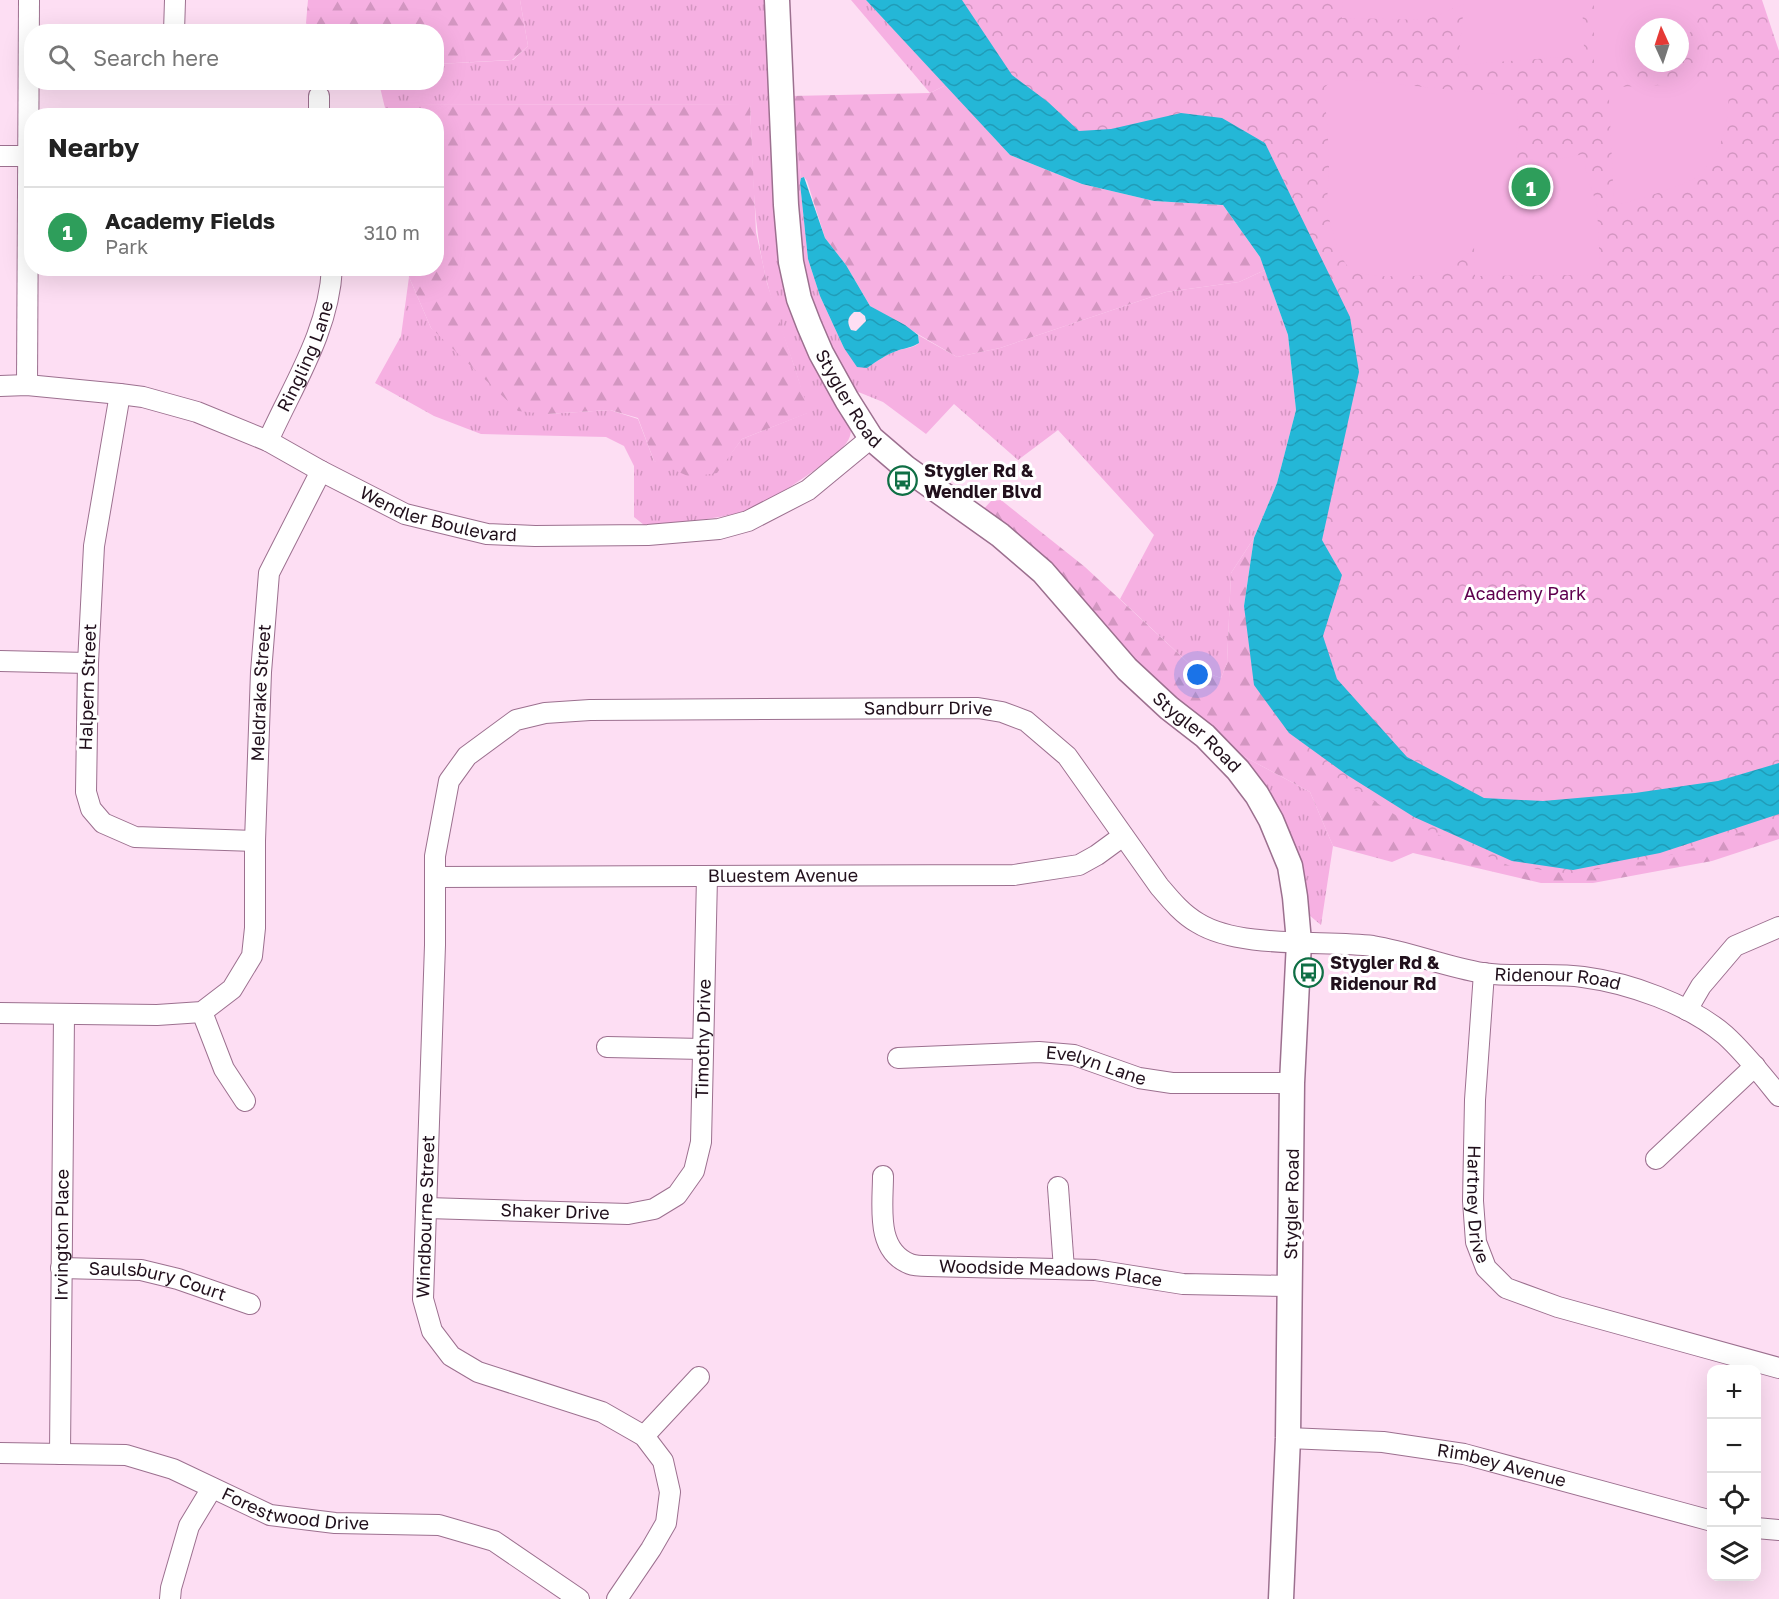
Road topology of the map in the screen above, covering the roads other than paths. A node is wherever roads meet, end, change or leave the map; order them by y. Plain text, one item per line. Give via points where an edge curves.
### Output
1 (29, 0) edge
2 (175, 0) edge
3 (777, 0) edge
4 (29, 24) edge
5 (174, 24) edge
6 (28, 90) edge
7 (319, 96) dead end
8 (28, 108) edge
9 (319, 108) edge
10 (0, 156) edge
11 (24, 156) edge
12 (28, 276) edge
13 (332, 276) edge
14 (27, 385) junction
15 (0, 386) edge
16 (120, 394) junction
17 (871, 438) junction
18 (268, 441) junction
19 (321, 471) junction
20 (0, 661) edge
21 (88, 663) junction
22 (467, 756) joint
23 (1123, 836) junction
24 (255, 841) junction
25 (707, 877) junction
26 (435, 878) junction
27 (1779, 927) edge
28 (1299, 942) junction
29 (1484, 973) junction
30 (1687, 1010) junction
31 (202, 1011) junction
32 (0, 1013) edge
33 (64, 1015) junction
34 (607, 1047) dead end
35 (703, 1049) junction
36 (898, 1058) dead end
37 (1755, 1066) junction
38 (1292, 1083) junction
39 (1779, 1096) edge
40 (245, 1101) dead end
41 (1656, 1159) dead end
42 (883, 1176) dead end
43 (1058, 1187) dead end
44 (677, 1195) joint
45 (427, 1208) junction
46 (61, 1268) junction
47 (1064, 1269) junction
48 (1290, 1286) junction
49 (250, 1304) dead end
50 (1779, 1368) edge
51 (699, 1377) dead end
52 (644, 1436) junction
53 (1288, 1438) junction
54 (0, 1453) edge
55 (60, 1454) junction
56 (212, 1488) junction
57 (1707, 1520) edge
58 (1761, 1528) edge
59 (1779, 1530) edge
60 (170, 1599) edge
61 (579, 1599) edge
62 (617, 1599) edge
63 (1281, 1599) edge

1 - 4 street
2 - 5 street
3 - 17 main road, Stygler Road via 791,262 799,299 821,353
6 - 8 street
7 - 9 street
10 - 11 street
12 - 14 street
13 - 18 street, Ringling Lane via 324,318
14 - 15 street, Wendler Boulevard
14 - 16 street, Wendler Boulevard
16 - 18 street, Wendler Boulevard via 197,412
16 - 21 street, Halpern Street via 94,546
17 - 19 street, Wendler Boulevard via 808,490 748,521 719,529 648,536 487,534 405,514
17 - 28 main road, Stygler Road via 1043,572 1127,669 1238,770 1257,795 1290,866
18 - 19 street, Wendler Boulevard
19 - 24 street, Meldrake Street via 269,573
20 - 21 street
21 - 24 street, Halpern Street via 86,792 103,823 135,837
22 - 23 street, Sandburr Drive via 516,720 545,713 978,708 1026,721 1047,737 1067,756
22 - 26 street, Windbourne Street via 449,781 435,856
23 - 25 street, Bluestem Avenue via 1078,865 1014,875
23 - 28 street, Sandburr Drive via 1174,904 1198,924 1227,935
24 - 31 street, Meldrake Street via 252,956 232,989
25 - 26 street, Bluestem Avenue
25 - 35 street, Timothy Drive
26 - 45 street, Windbourne Street
27 - 30 street via 1735,946 1701,986
28 - 29 street, Ridenour Road via 1374,946
28 - 38 main road, Stygler Road
29 - 30 street, Ridenour Road via 1582,976 1634,987
29 - 50 street, Hartney Drive via 1473,1201 1476,1242 1486,1268 1506,1288 1558,1307
30 - 37 street, Ridenour Road via 1724,1034
31 - 33 street
31 - 40 street via 224,1069
32 - 33 street
33 - 46 street, Irvington Place
34 - 35 street
35 - 44 street, Timothy Drive via 701,1142 694,1171
36 - 38 street, Evelyn Lane via 1039,1052 1074,1055 1139,1077 1172,1083
37 - 39 street, Ridenour Road
37 - 41 street
38 - 48 main road, Stygler Road
42 - 47 street, Woodside Meadows Place via 884,1237 894,1253 910,1264
43 - 47 street
44 - 45 street, Shaker Drive via 654,1209 628,1214
45 - 52 street, Windbourne Street via 423,1299 432,1331 451,1356 478,1372 602,1412
46 - 49 street, Saulsbury Court via 141,1270
46 - 55 street, Irvington Place
47 - 48 street, Woodside Meadows Place via 1183,1284
48 - 53 main road, Stygler Road
51 - 52 street
52 - 62 street, Windbourne Street via 663,1461 670,1492 666,1522
53 - 57 street, Rimbey Avenue via 1383,1442 1464,1454
53 - 63 main road, Stygler Road
54 - 55 street, Forestwood Drive
55 - 56 street, Forestwood Drive via 126,1455 173,1469
56 - 60 street via 189,1526
56 - 61 street, Forestwood Drive via 270,1515 336,1523 439,1525 461,1531 494,1541
58 - 59 street

